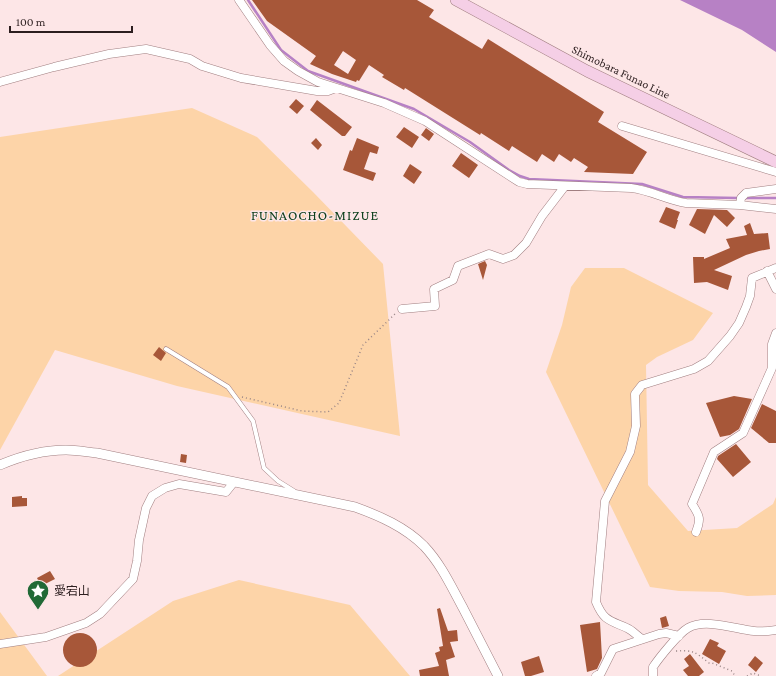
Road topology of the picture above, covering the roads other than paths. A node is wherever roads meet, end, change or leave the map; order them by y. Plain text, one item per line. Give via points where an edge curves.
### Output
1 (239, 0) edge
2 (456, 0) edge
3 (0, 82) edge
4 (336, 88) junction
5 (622, 126) dead end
6 (776, 162) edge
7 (776, 172) edge
8 (565, 186) junction
9 (776, 189) edge
10 (740, 201) junction
11 (776, 209) edge
12 (776, 268) edge
13 (767, 271) junction
14 (776, 290) edge
15 (402, 309) road end
16 (776, 333) edge
17 (166, 349) dead end
18 (0, 465) edge
19 (234, 482) junction
20 (301, 496) junction
21 (696, 532) dead end
22 (776, 630) edge
23 (678, 638) junction
24 (642, 639) junction
25 (0, 644) edge
26 (498, 676) edge
27 (596, 676) edge
28 (653, 676) edge

1 - 4 street via 284,61 318,82
2 - 6 main road, Shimobara Funao Line via 587,71
3 - 4 street via 109,54 146,49 190,59 202,66 241,78 317,91
4 - 8 street via 384,103 424,120 519,182
5 - 7 street
8 - 10 street via 643,189 686,203
8 - 15 street via 542,216 526,243 514,255 504,259 489,254 458,266 453,280 434,289 434,306
9 - 10 street via 746,193
10 - 11 street
12 - 13 street
13 - 14 street
13 - 24 street via 752,278 750,296 739,323 708,361 694,369 642,385 635,394 636,426 630,452 605,501 596,602 601,614 614,624 628,628
16 - 21 street via 772,344 772,368 743,432 714,452 692,504 700,522
17 - 20 lane via 228,387 253,421 264,468
18 - 19 street via 40,452 66,450 97,453
19 - 20 street
19 - 25 street via 226,492 179,484 165,488 152,496 146,508 140,533 133,579 100,614 86,623 46,638
20 - 26 street via 373,513 404,530 424,546 443,571
22 - 23 street via 756,631 698,624 687,628
23 - 24 street via 666,633
23 - 28 street via 653,667
24 - 27 street via 613,649 601,673

